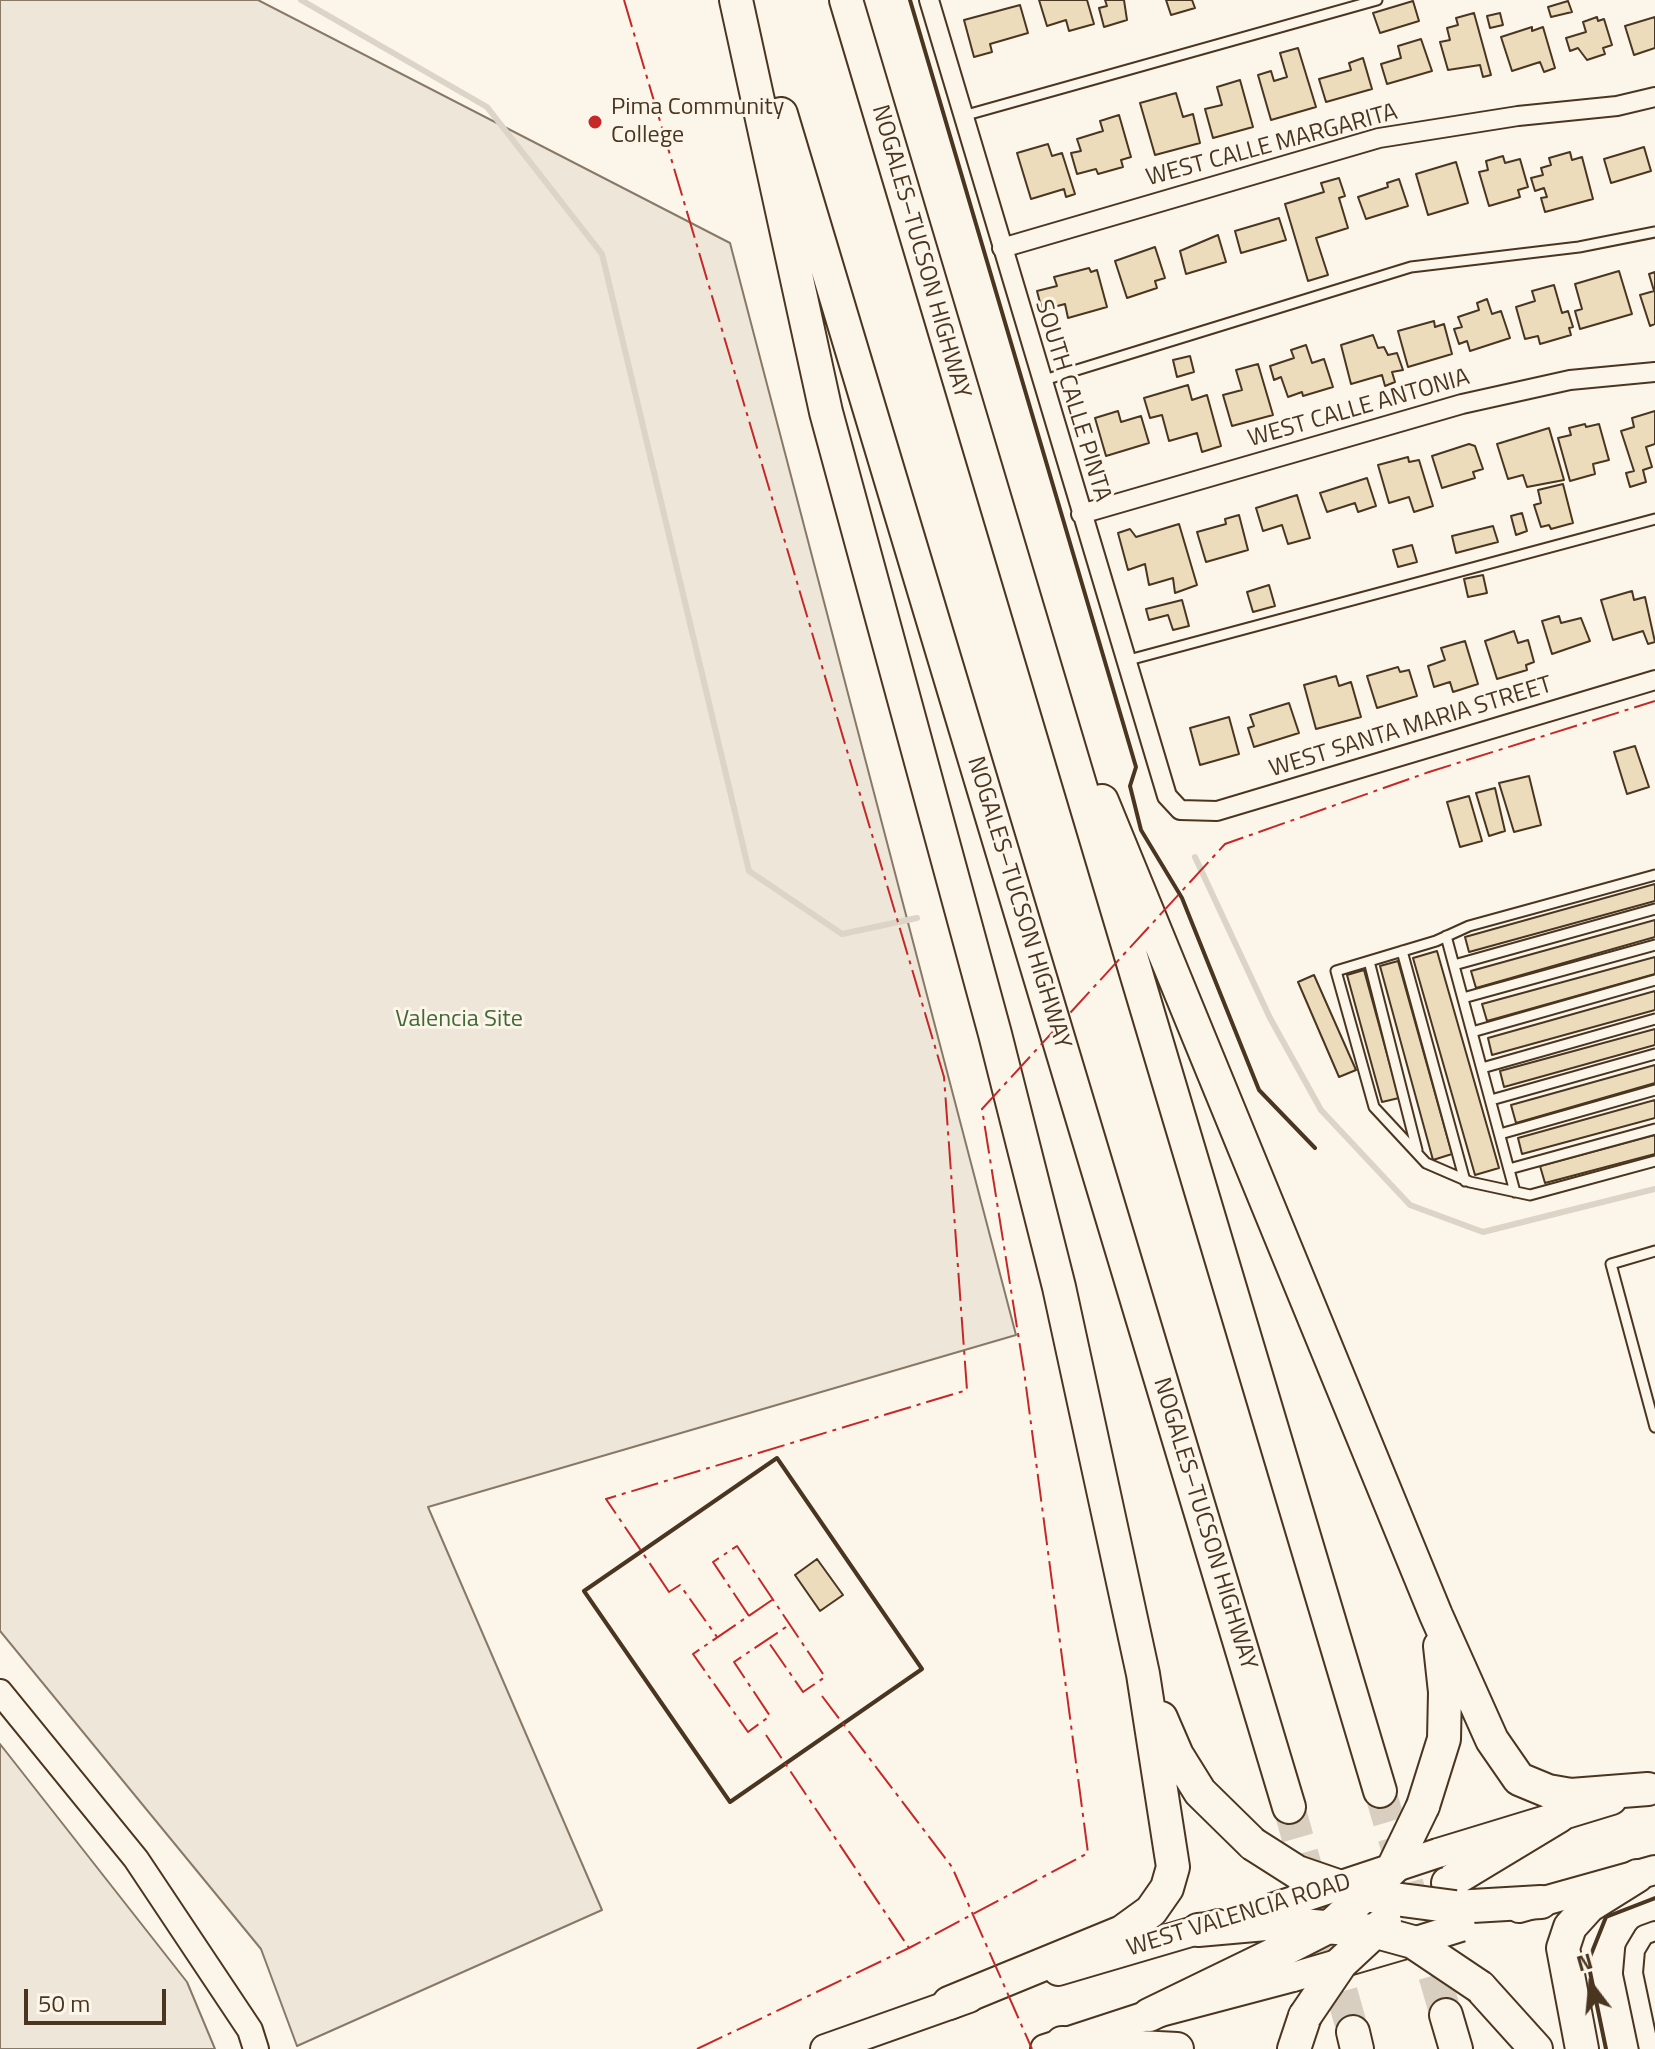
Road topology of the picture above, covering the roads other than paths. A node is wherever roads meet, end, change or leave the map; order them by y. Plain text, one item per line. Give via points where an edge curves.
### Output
1 (736, 0) edge
2 (746, 0) edge
3 (846, 0) edge
4 (929, 0) edge
5 (1377, 0) edge
6 (1655, 97) edge
7 (963, 116) junction
8 (1655, 232) edge
9 (1002, 248) junction
10 (1655, 372) edge
11 (1041, 381) junction
12 (1081, 514) junction
13 (1655, 519) edge
14 (1030, 627) junction
15 (1125, 661) junction
16 (1655, 680) edge
17 (1180, 810) joint
18 (1655, 875) edge
19 (1655, 909) edge
20 (1446, 936) junction
21 (1655, 945) edge
22 (1402, 951) junction
23 (1369, 961) junction
24 (1454, 965) junction
25 (1655, 980) edge
26 (1463, 998) junction
27 (1655, 1019) edge
28 (1472, 1032) junction
29 (1655, 1054) edge
30 (1482, 1068) junction
31 (1655, 1090) edge
32 (1491, 1100) junction
33 (1655, 1129) edge
34 (1500, 1134) junction
35 (1418, 1154) junction
36 (1655, 1161) edge
37 (1509, 1169) junction
38 (1465, 1181) junction
39 (1515, 1192) junction
40 (1655, 1251) edge
41 (1655, 1427) edge
42 (1436, 1615) junction
43 (1143, 1674) junction
44 (0, 1692) edge
45 (1652, 1788) edge
46 (1380, 1791) tunnel mouth
47 (1289, 1807) tunnel mouth
48 (1559, 1816) joint
49 (1393, 1868) junction
50 (1646, 1873) edge
51 (1351, 1891) junction
52 (1451, 1892) junction
53 (1412, 1901) junction
54 (1541, 1902) joint
55 (1332, 1925) junction
56 (1198, 1930) joint
57 (1373, 1931) junction
58 (1655, 1931) edge
59 (1282, 1939) junction
60 (1413, 1942) junction
61 (1341, 1963) junction
62 (949, 2003) junction
63 (1149, 2015) joint
64 (1446, 2015) tunnel mouth
65 (1054, 2046) edge
66 (1651, 2047) edge
67 (256, 2049) edge
68 (825, 2049) edge
69 (1177, 2049) edge
70 (1294, 2049) edge
71 (1456, 2049) edge
72 (1536, 2049) edge
73 (1582, 2049) edge

1 - 43 highway via 826,412 1059,1287
2 - 47 highway, NOGALES–TUCSON HIGHWAY
3 - 14 highway, NOGALES–TUCSON HIGHWAY
4 - 7 street, SOUTH CALLE PINTA
5 - 7 lane
6 - 9 street, WEST CALLE MARGARITA via 1379,138
7 - 9 street, SOUTH CALLE PINTA
8 - 11 lane via 1579,247 1411,267
9 - 11 street, SOUTH CALLE PINTA
10 - 12 street, WEST CALLE ANTONIA via 1570,380 1462,404
11 - 12 street, SOUTH CALLE PINTA
12 - 15 street, SOUTH CALLE PINTA
13 - 15 lane
14 - 42 highway
14 - 46 highway, NOGALES–TUCSON HIGHWAY
15 - 17 street, SOUTH CALLE PINTA via 1167,796
16 - 17 street, WEST SANTA MARIA STREET via 1217,811
18 - 20 lane
19 - 24 lane
20 - 22 lane
20 - 24 lane
21 - 26 lane
22 - 23 lane
22 - 38 lane
23 - 35 lane
23 - 35 lane via 1336,971 1374,1107
24 - 26 lane
25 - 28 lane
26 - 28 lane
27 - 30 lane
28 - 30 lane
29 - 32 lane
30 - 32 lane
31 - 34 lane
32 - 34 lane
33 - 37 lane
34 - 37 lane
35 - 38 lane
36 - 39 lane via 1530,1195
37 - 39 lane
38 - 39 lane
40 - 41 lane via 1611,1264
42 - 45 highway via 1492,1740 1519,1779 1571,1795
42 - 49 highway, bridge via 1445,1692 1444,1739 1423,1806
43 - 51 highway, bridge via 1177,1755 1200,1792 1253,1844 1297,1872
43 - 62 highway via 1173,1867 1167,1888 1151,1911 1122,1932
44 - 67 street via 136,1859 250,2030
45 - 48 main road
48 - 52 highway
49 - 51 highway, bridge
49 - 52 main road, bridge
50 - 54 main road
50 - 73 highway via 1589,1906 1570,1927 1563,1948
51 - 53 highway, bridge
51 - 55 highway, bridge
51 - 59 main road, WEST VALENCIA ROAD, bridge
52 - 53 highway, bridge
52 - 54 highway
52 - 60 main road, bridge
53 - 57 highway, bridge
55 - 57 highway, bridge
55 - 59 highway, bridge
56 - 59 highway
56 - 62 main road, WEST VALENCIA ROAD
57 - 60 highway, bridge
57 - 61 highway, bridge
58 - 66 street via 1644,1935 1635,1950 1633,1973
59 - 61 main road, bridge
59 - 63 highway
60 - 61 main road, bridge
60 - 72 highway, bridge via 1480,1987
61 - 70 highway, bridge via 1305,2016
62 - 68 main road, WEST VALENCIA ROAD
63 - 65 main road
64 - 71 highway
65 - 69 highway

